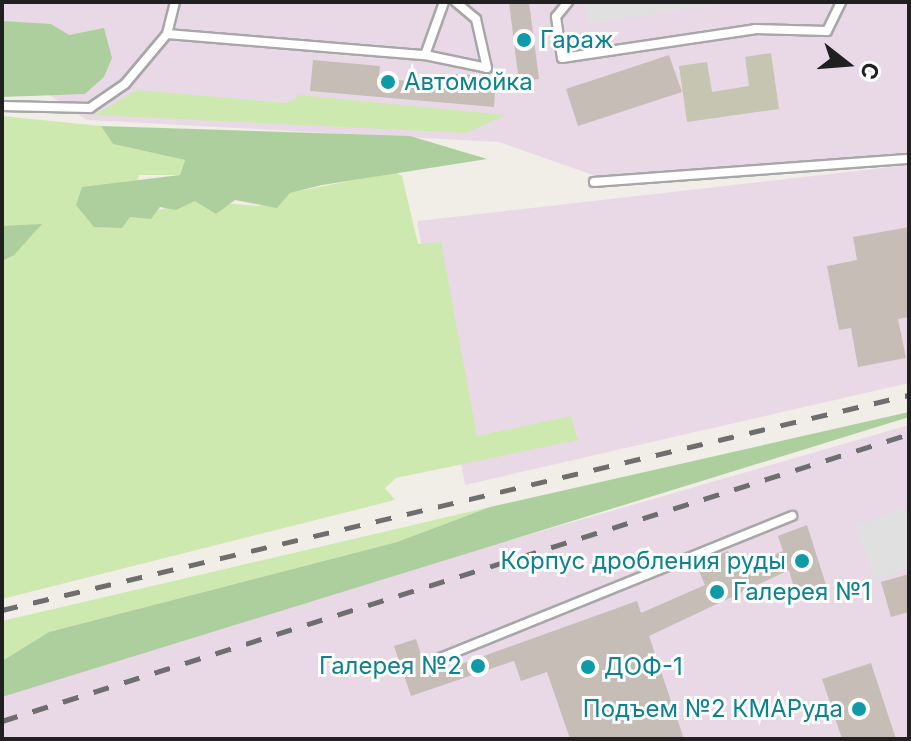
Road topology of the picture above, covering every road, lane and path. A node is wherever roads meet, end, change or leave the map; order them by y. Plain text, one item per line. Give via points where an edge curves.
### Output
1 (175, 2) edge
2 (444, 2) edge
3 (456, 2) edge
4 (568, 2) edge
5 (841, 2) edge
6 (167, 34) junction
7 (425, 55) junction
8 (2, 106) edge
9 (909, 159) edge
10 (594, 182) dead end
11 (792, 516) dead end
12 (438, 659) dead end

1 - 6 lane
2 - 7 lane
3 - 7 lane via 476,19 487,68
4 - 5 lane via 556,17 562,58 755,29 827,31
6 - 7 lane
6 - 8 lane via 125,84 90,108
9 - 10 lane
11 - 12 lane

